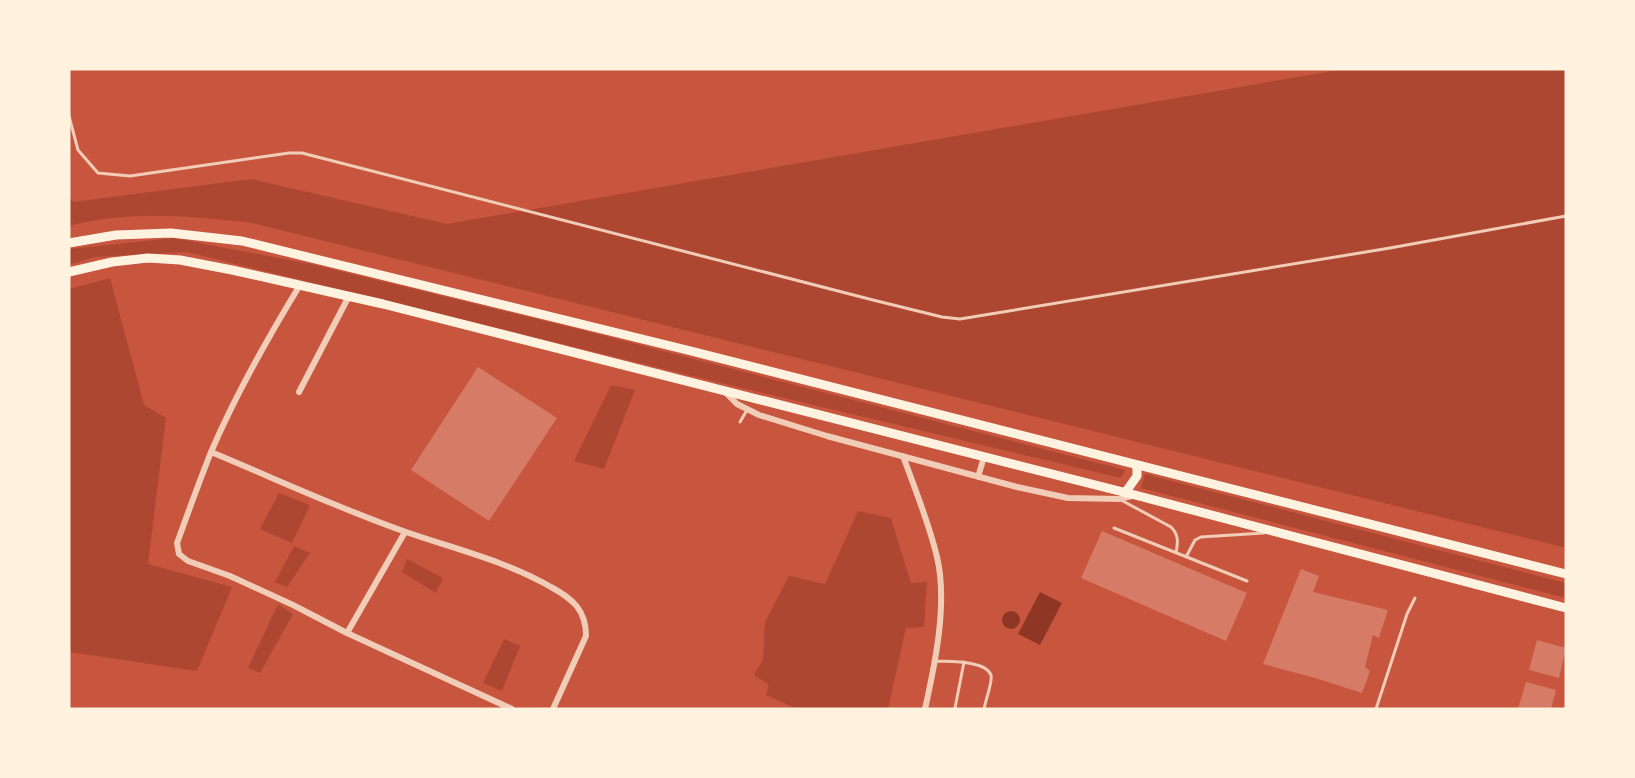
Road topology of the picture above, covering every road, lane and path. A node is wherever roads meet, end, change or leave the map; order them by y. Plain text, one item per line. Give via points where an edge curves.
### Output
1 (69, 116) edge
2 (1566, 216) edge
3 (69, 243) edge
4 (69, 272) edge
5 (300, 285) junction
6 (349, 296) junction
7 (723, 391) junction
8 (299, 392) dead end
9 (747, 410) junction
10 (740, 422) dead end
11 (211, 452) junction
12 (903, 456) junction
13 (984, 457) junction
14 (1137, 466) junction
15 (978, 477) junction
16 (1126, 496) junction
17 (1114, 528) dead end
18 (405, 532) junction
19 (1277, 532) junction
20 (1176, 553) junction
21 (1186, 557) junction
22 (1566, 574) edge
23 (1247, 581) dead end
24 (1415, 598) dead end
25 (1566, 608) edge
26 (348, 633) junction
27 (936, 661) junction
28 (964, 662) junction
29 (955, 708) edge
30 (512, 709) edge
31 (553, 709) edge
32 (925, 709) edge
33 (984, 709) edge
34 (1376, 709) edge

1 - 2 lane via 78,150 98,173 130,176 302,153 960,319
3 - 14 main road via 116,235 171,233 242,242 679,348
4 - 5 main road via 148,258 201,264
5 - 6 main road
5 - 11 street via 269,335
6 - 7 main road
6 - 8 street
7 - 9 street
7 - 13 main road
9 - 10 lane
9 - 12 street
11 - 18 street
11 - 26 street via 177,543 179,554
12 - 15 street
12 - 27 street via 938,558 941,587
13 - 15 street
13 - 16 main road
14 - 16 main road via 1137,476
14 - 22 main road
15 - 16 street via 1068,498
16 - 19 main road
16 - 20 lane via 1176,532
17 - 20 lane
18 - 26 street
18 - 31 street via 494,560 552,588 583,613 586,636
19 - 21 lane via 1202,537 1195,540
19 - 25 main road
20 - 21 lane
21 - 23 lane
24 - 34 lane
26 - 30 street
27 - 28 lane
27 - 32 street
28 - 29 lane
28 - 33 lane via 991,675

